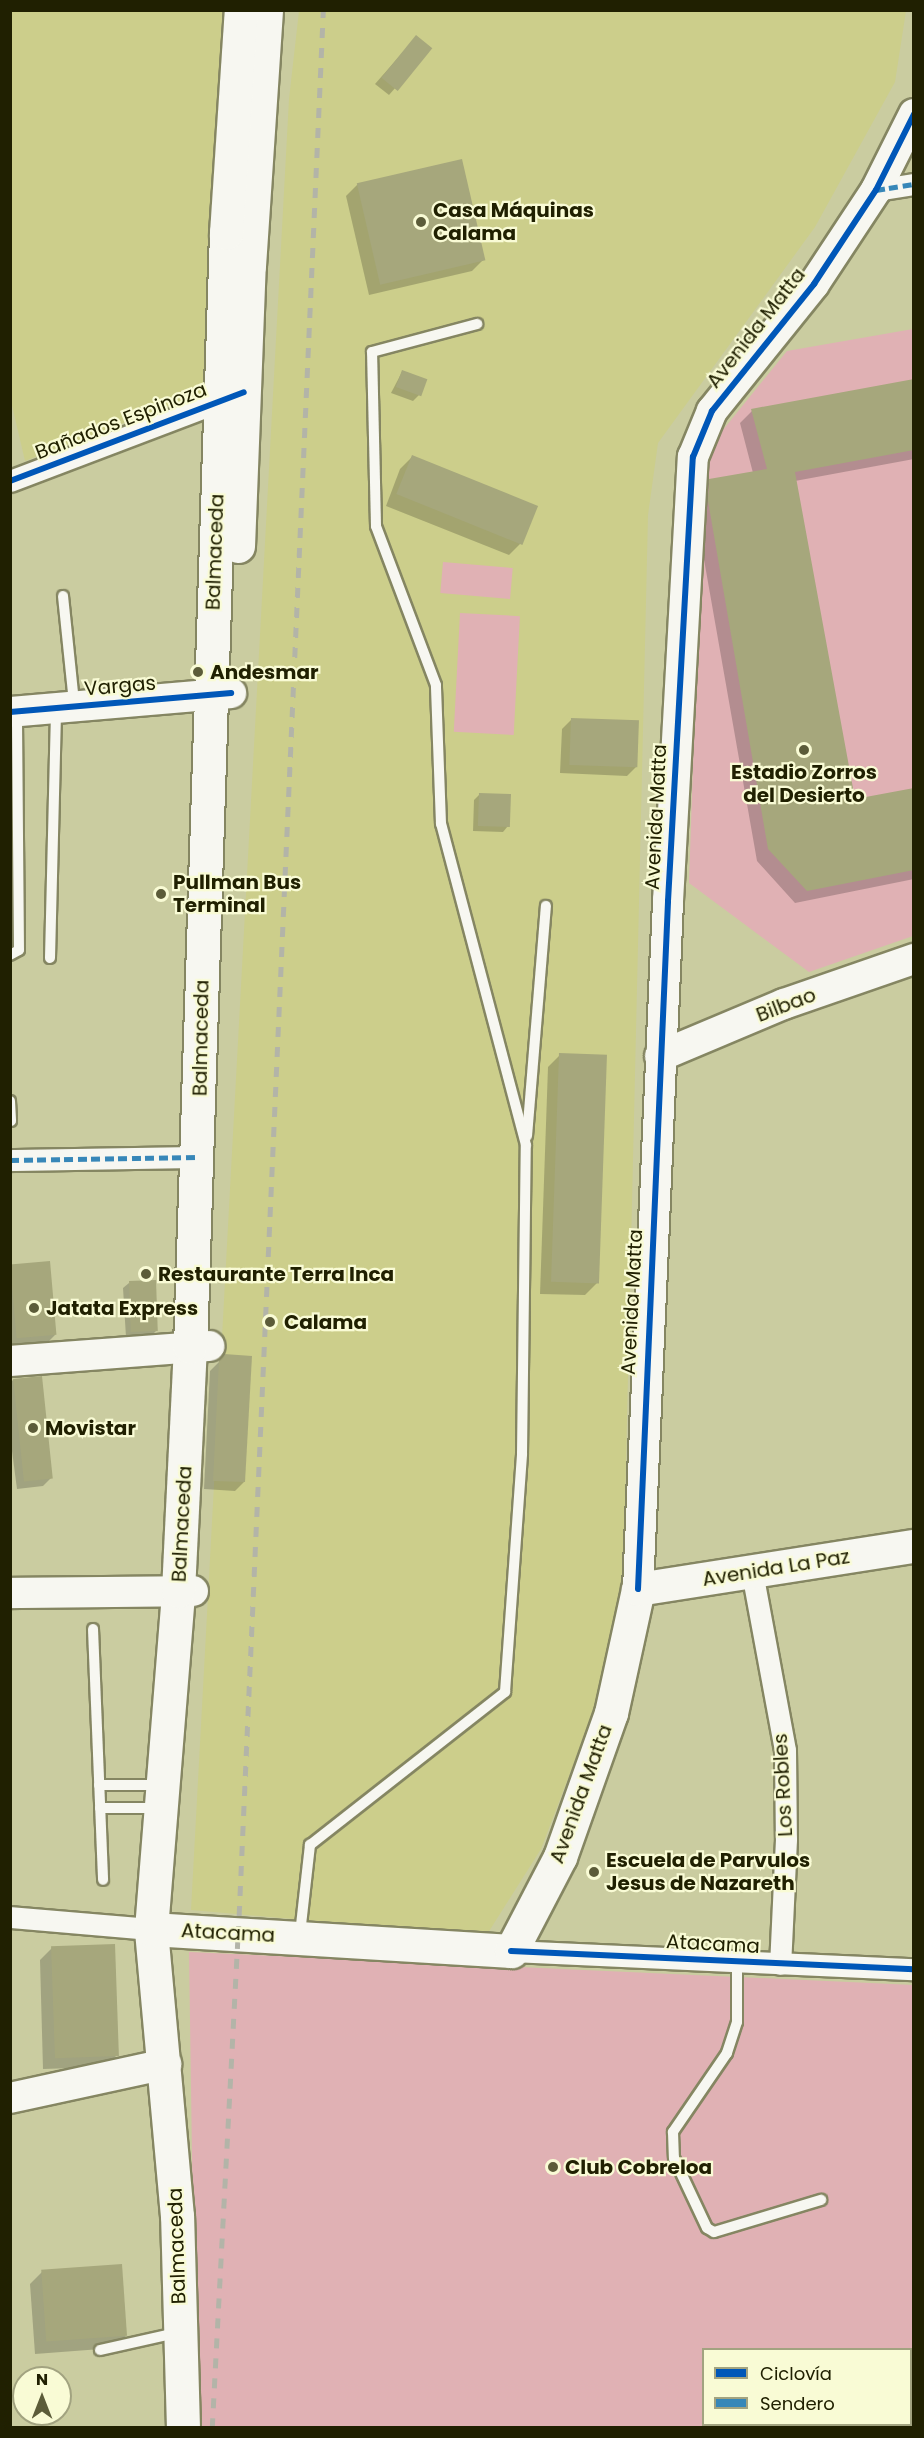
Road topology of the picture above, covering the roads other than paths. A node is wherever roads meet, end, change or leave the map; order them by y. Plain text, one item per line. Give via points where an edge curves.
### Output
1 (241, 10) edge
2 (266, 10) edge
3 (914, 114) edge
4 (914, 184) edge
5 (876, 190) junction
6 (477, 324) dead end
7 (232, 397) junction
8 (10, 481) edge
9 (63, 596) dead end
10 (220, 694) junction
11 (65, 708) junction
12 (14, 712) edge
13 (14, 857) edge
14 (546, 906) dead end
15 (10, 956) edge
16 (50, 958) dead end
17 (914, 958) edge
18 (660, 1056) junction
19 (10, 1101) edge
20 (11, 1121) edge
21 (526, 1145) junction
22 (198, 1156) junction
23 (10, 1160) edge
24 (200, 1347) junction
25 (10, 1361) edge
26 (914, 1546) edge
27 (752, 1572) junction
28 (638, 1589) junction
29 (186, 1591) junction
30 (10, 1593) edge
31 (93, 1629) dead end
32 (99, 1785) junction
33 (162, 1797) junction
34 (100, 1808) junction
35 (103, 1880) dead end
36 (10, 1917) edge
37 (162, 1930) junction
38 (300, 1936) junction
39 (511, 1951) junction
40 (737, 1962) junction
41 (780, 1964) junction
42 (914, 1969) edge
43 (166, 2064) junction
44 (10, 2098) edge
45 (821, 2200) dead end
46 (180, 2332) junction
47 (100, 2350) dead end
48 (183, 2427) edge

1 - 7 main road, Balmaceda via 226,233
2 - 7 main road, Balmaceda
3 - 5 street, Avenida Matta
4 - 5 street
5 - 18 street, Avenida Matta via 814,284 712,411 693,457
6 - 21 lane via 372,352 376,526 436,685 441,824
7 - 8 street, Bañados Espinoza
7 - 10 main road, Balmaceda
9 - 11 lane
10 - 11 street, Vargas
10 - 22 main road, Balmaceda
10 - 24 main road, Balmaceda
11 - 12 street, Vargas
11 - 16 lane
12 - 13 lane
13 - 15 lane via 19,950
14 - 21 lane
17 - 18 street, Bilbao via 784,1004
18 - 28 street, Avenida Matta
19 - 20 lane
21 - 38 lane via 522,1454 505,1692 310,1845
22 - 23 street
22 - 24 main road, Balmaceda
24 - 25 street
24 - 29 main road, Balmaceda
26 - 27 main road, Avenida La Paz
27 - 28 main road, Avenida La Paz
27 - 41 street, Los Robles via 784,1750 786,1839
28 - 39 main road, Avenida Matta via 618,1683 599,1747 560,1857
29 - 30 street
29 - 33 main road, Balmaceda
29 - 37 main road, Balmaceda
31 - 32 lane
32 - 33 lane
32 - 34 lane
33 - 34 lane
33 - 37 main road, Balmaceda
34 - 35 lane
36 - 37 street, Atacama
37 - 38 main road, Atacama
37 - 43 main road, Balmaceda
38 - 39 main road, Atacama
39 - 40 street, Atacama
40 - 41 street, Atacama
40 - 45 lane via 737,2022 727,2053 673,2132 674,2158 707,2228 714,2232
41 - 42 street, Atacama
43 - 44 street
43 - 46 main road, Balmaceda via 177,2216
46 - 47 lane
46 - 48 main road, Balmaceda

